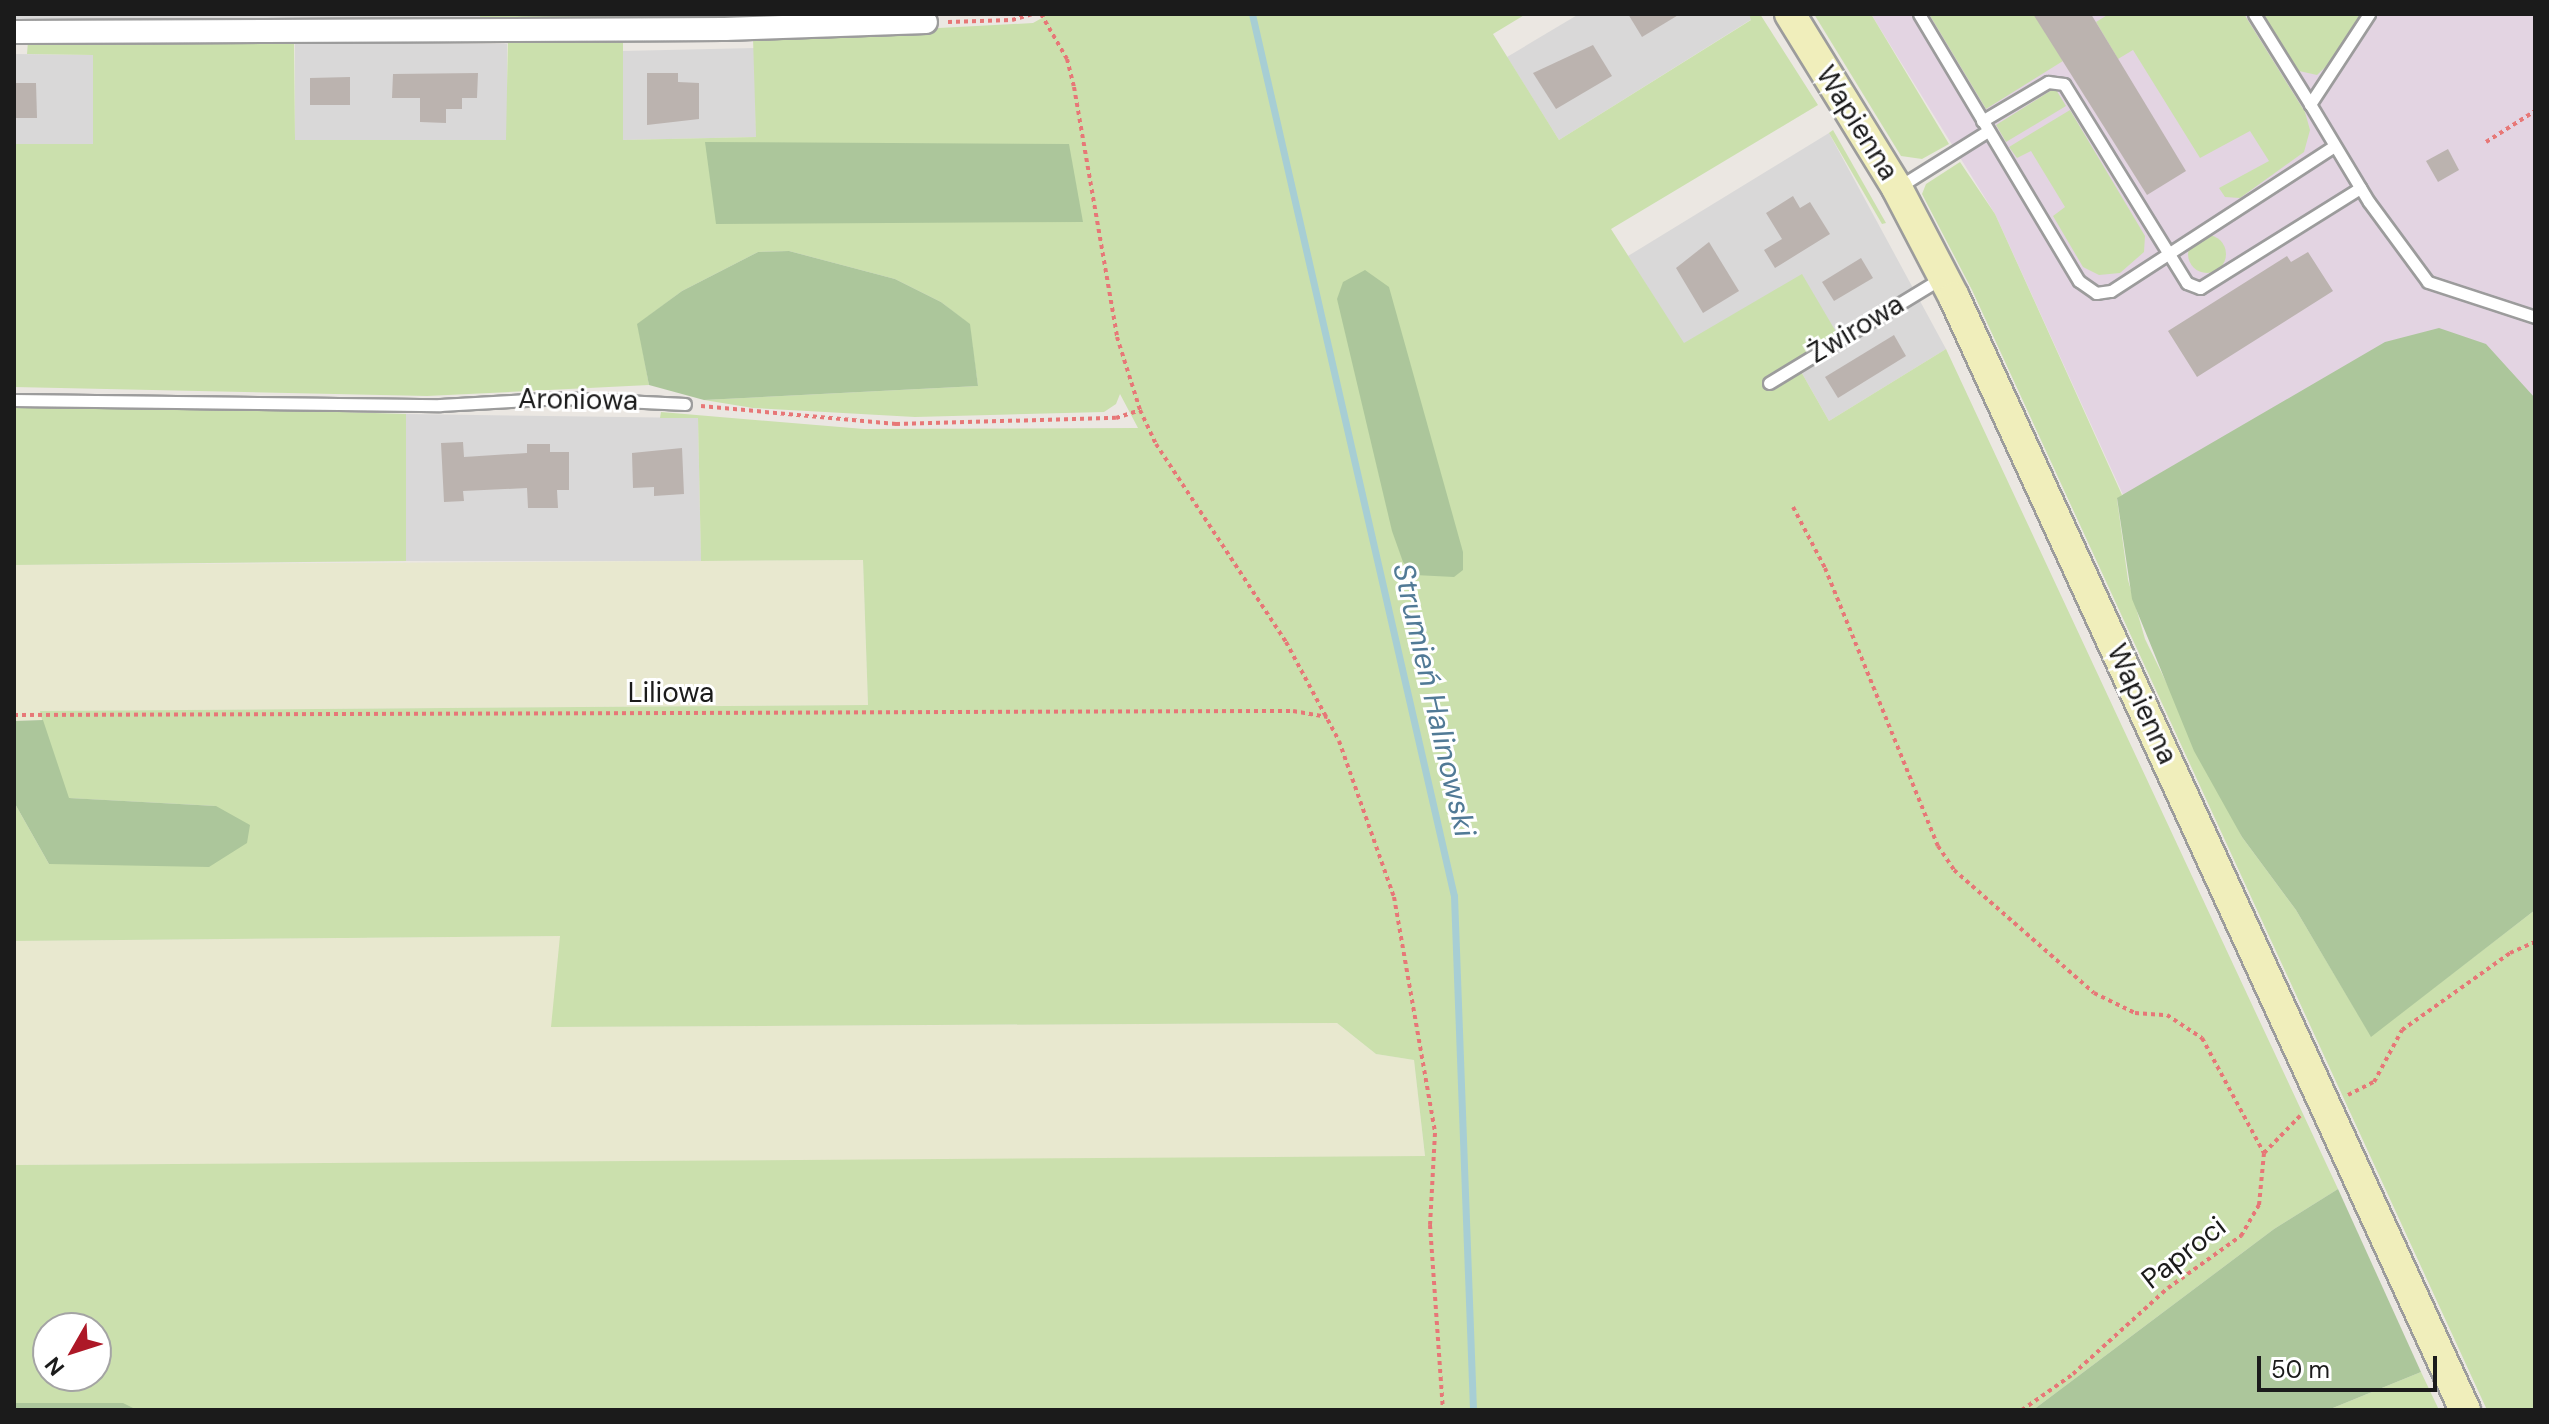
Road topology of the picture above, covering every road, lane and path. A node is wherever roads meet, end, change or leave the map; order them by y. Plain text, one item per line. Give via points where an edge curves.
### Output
1 (1033, 14) edge
2 (1041, 14) edge
3 (1790, 14) edge
4 (1919, 14) edge
5 (2254, 14) edge
6 (2369, 14) edge
7 (926, 22) joint
8 (14, 32) edge
9 (2310, 104) junction
10 (2535, 111) edge
11 (1985, 126) junction
12 (2486, 142) dead end
13 (2334, 146) junction
14 (1897, 188) junction
15 (2360, 188) junction
16 (2168, 254) junction
17 (1944, 276) junction
18 (2535, 317) edge
19 (1769, 383) dead end
20 (14, 400) edge
21 (685, 404) joint
22 (1140, 410) junction
23 (1793, 507) dead end
24 (14, 715) edge
25 (1327, 717) junction
26 (2535, 942) edge
27 (2324, 1102) junction
28 (2264, 1153) junction
29 (1443, 1410) edge
30 (2022, 1410) edge
31 (2465, 1410) edge

1 - 7 path via 999,21
2 - 22 path via 1067,59 1074,87 1112,310
3 - 14 street, Wapienna
4 - 11 lane
5 - 9 lane
6 - 9 lane
7 - 8 street via 709,29
9 - 13 lane
10 - 12 path
11 - 14 lane
11 - 16 lane via 2088,289 2111,291
11 - 16 lane via 2048,82 2064,84
13 - 15 lane
13 - 16 lane
14 - 17 street, Wapienna
15 - 16 lane via 2200,288 2187,283
15 - 18 lane via 2428,282
17 - 19 lane, Żwirowa
17 - 27 street, Wapienna
20 - 21 lane, Aroniowa via 440,405 561,398
21 - 22 path via 896,424 1116,418
22 - 25 path via 1156,444 1286,642
23 - 28 path via 1825,568 1938,846 1954,870 2094,993 2135,1013 2167,1015 2202,1038
24 - 25 path, Liliowa via 1293,711
25 - 29 path via 1394,897 1428,1077 1436,1184 1430,1225
26 - 27 path via 2497,962 2402,1030 2374,1082
27 - 28 path via 2294,1121
27 - 31 street, Wapienna
28 - 30 path, Paproci via 2259,1205 2241,1236 2168,1288 2073,1374

